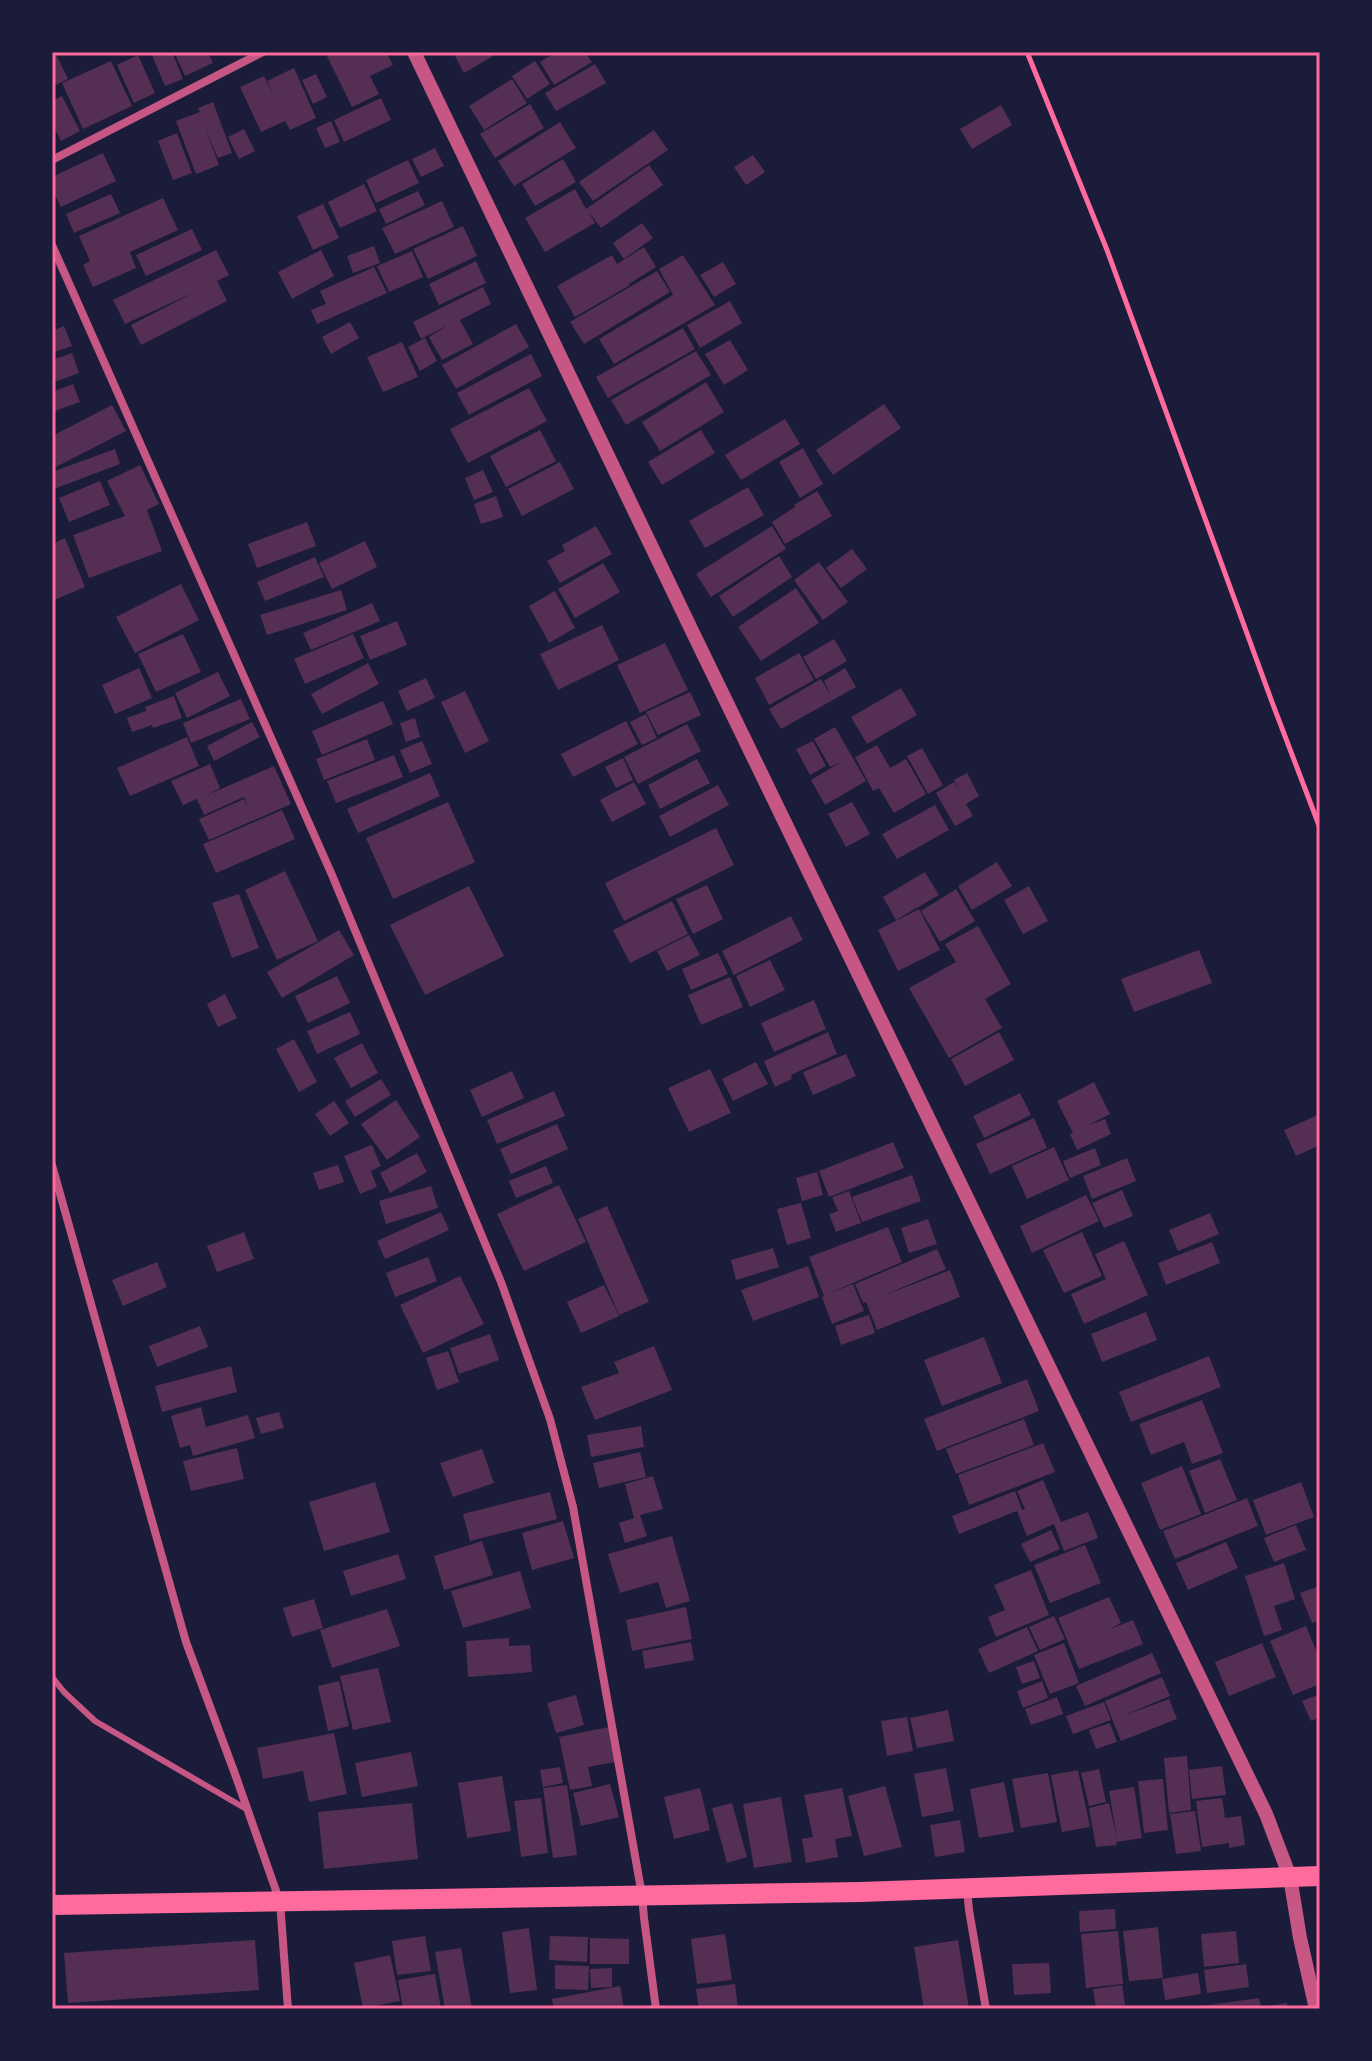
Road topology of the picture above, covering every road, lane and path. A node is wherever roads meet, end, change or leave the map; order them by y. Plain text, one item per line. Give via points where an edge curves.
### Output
1 (263, 52) edge
2 (414, 52) edge
3 (1027, 52) edge
4 (52, 160) edge
5 (52, 245) edge
6 (1320, 828) edge
7 (52, 1165) edge
8 (52, 1677) edge
9 (248, 1810) junction
10 (1320, 1876) edge
11 (1290, 1877) junction
12 (967, 1889) junction
13 (642, 1895) junction
14 (280, 1902) junction
15 (52, 1905) edge
16 (288, 2009) edge
17 (656, 2009) edge
18 (986, 2009) edge
19 (1316, 2009) edge

1 - 4 street
2 - 11 street via 1266,1814
3 - 6 path via 1107,250
5 - 13 street via 332,875 501,1282 550,1419 573,1507
7 - 9 street via 186,1642
8 - 9 lane via 95,1721
9 - 14 street
10 - 11 main road
11 - 12 main road
11 - 19 street
12 - 13 main road
12 - 18 street
13 - 14 main road
13 - 17 street
14 - 15 main road
14 - 16 street

